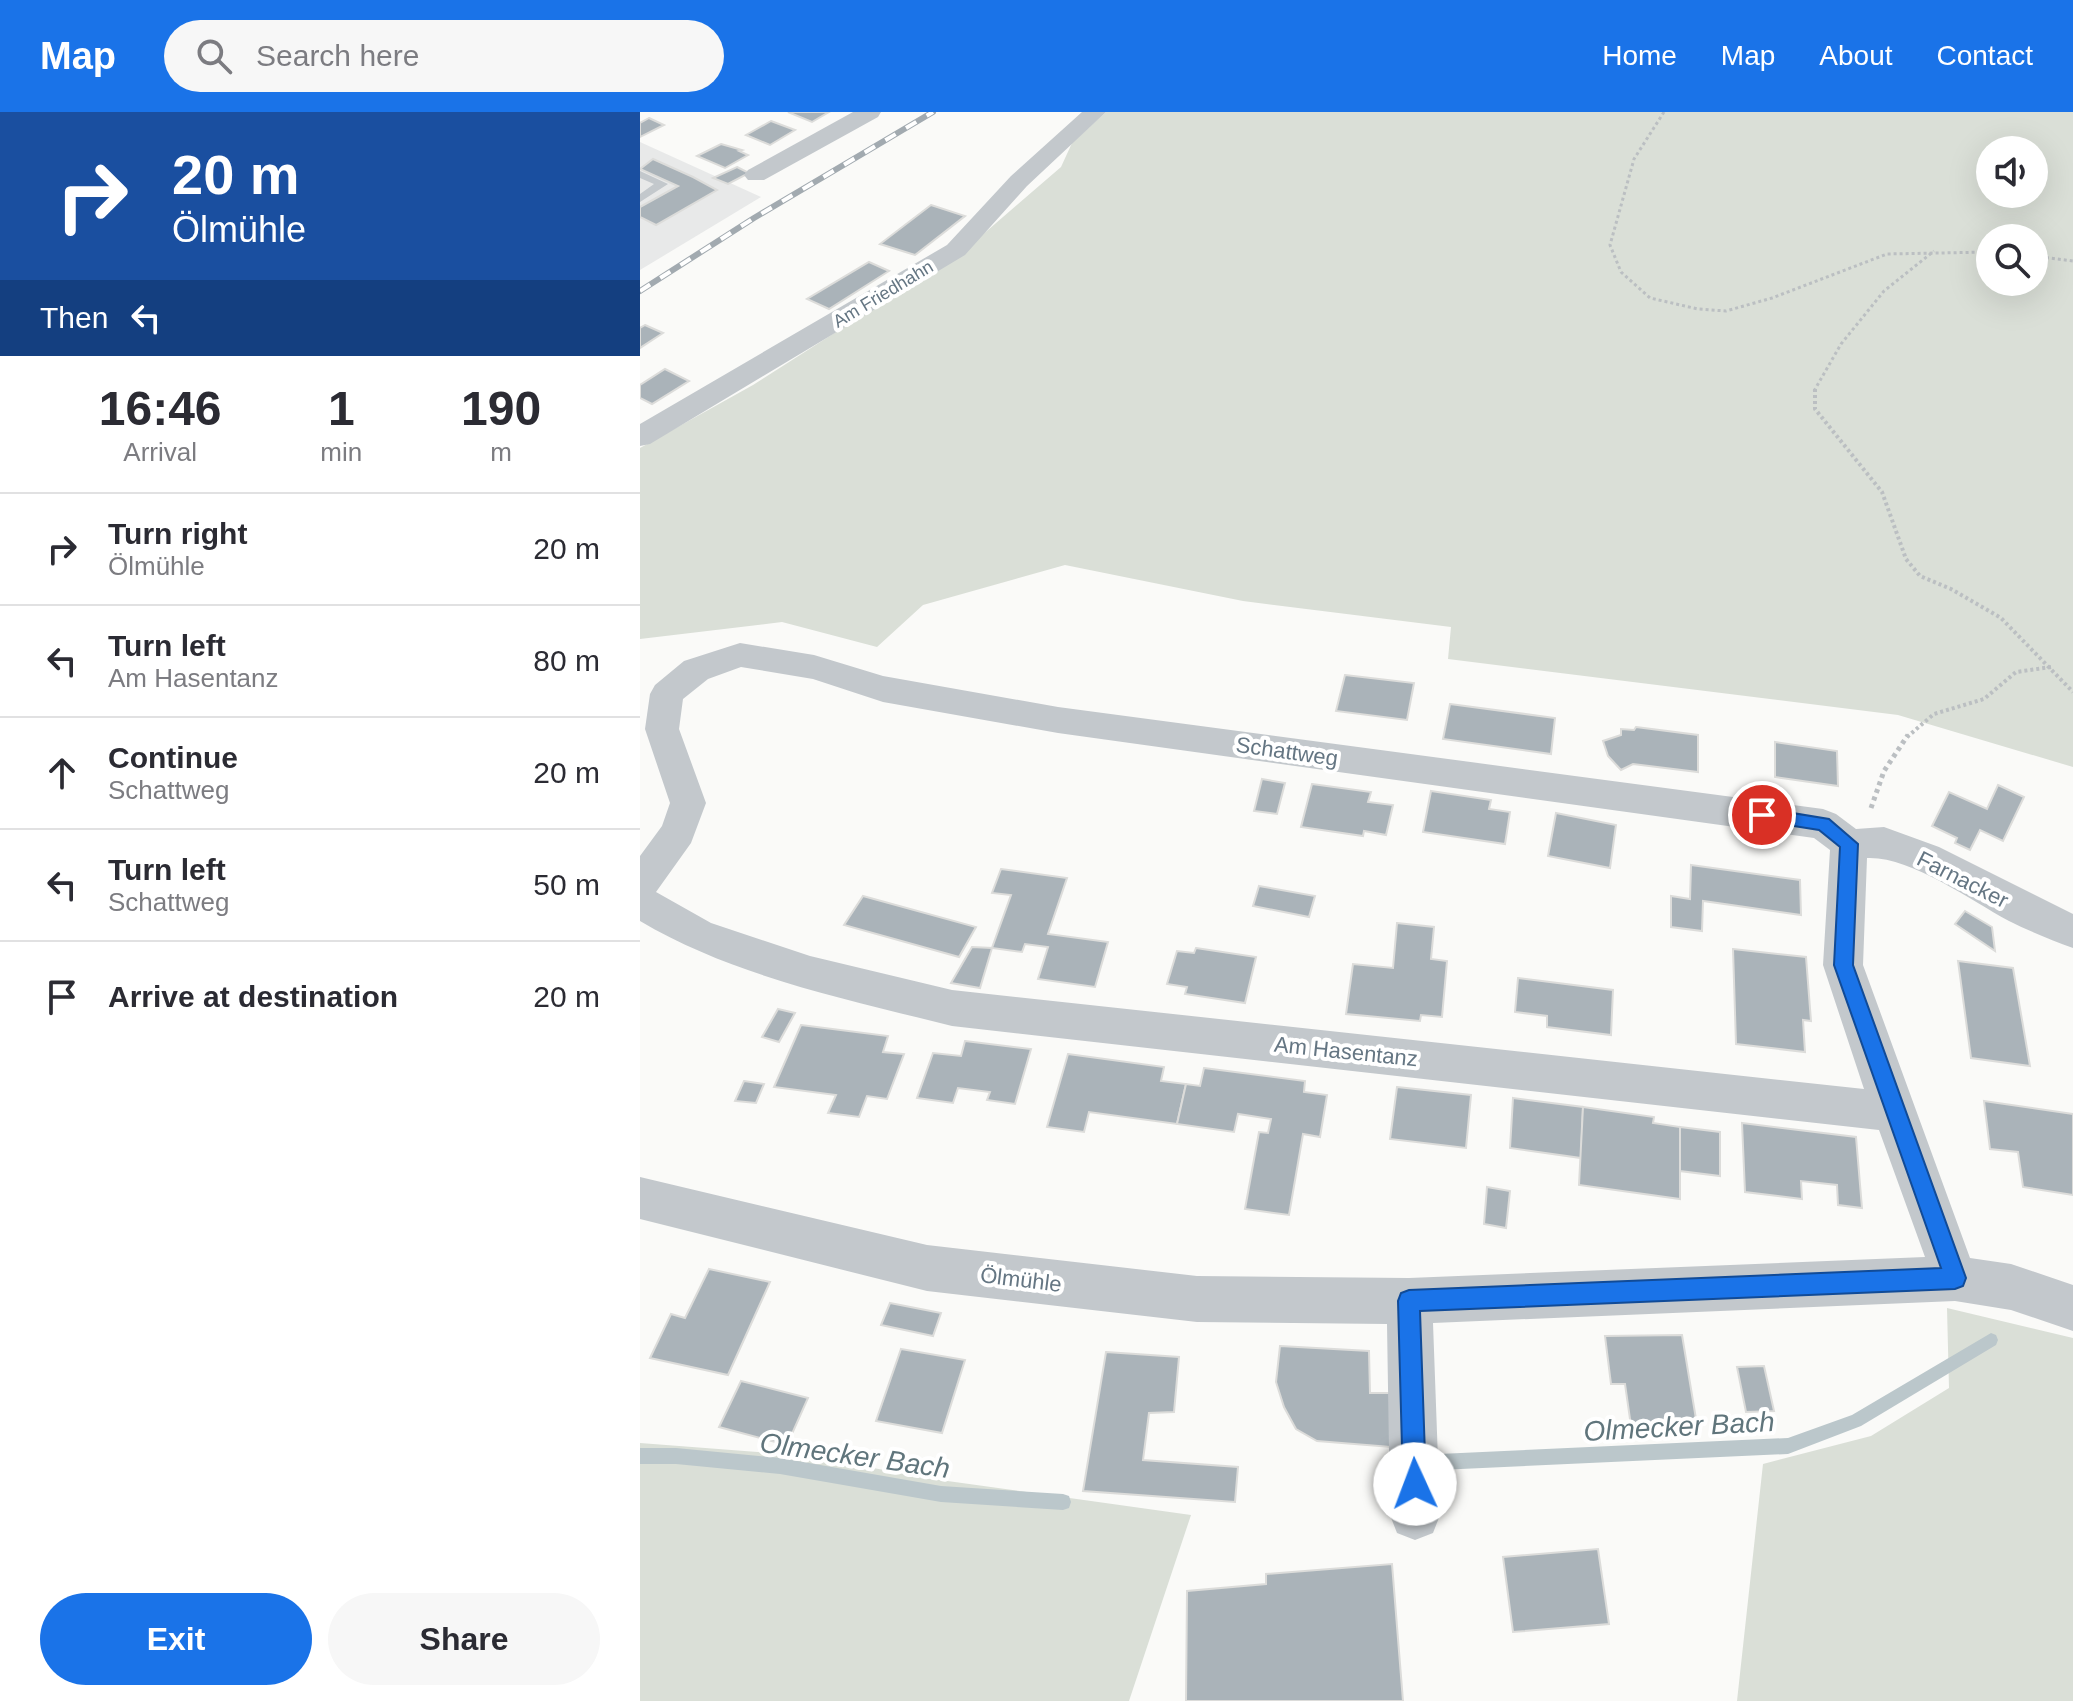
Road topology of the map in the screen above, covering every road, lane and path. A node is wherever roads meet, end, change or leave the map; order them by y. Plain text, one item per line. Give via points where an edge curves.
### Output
1 (870, 112) edge
2 (1095, 112) edge
3 (1664, 112) edge
4 (640, 174) edge
5 (756, 175) dead end
6 (640, 199) edge
7 (1934, 251) junction
8 (1976, 252) edge
9 (2048, 258) edge
10 (2073, 261) edge
11 (640, 437) edge
12 (2052, 667) junction
13 (2073, 692) edge
14 (1849, 844) junction
15 (640, 885) edge
16 (640, 902) edge
17 (2073, 931) edge
18 (1893, 1112) junction
19 (640, 1198) edge
20 (1955, 1278) junction
21 (1409, 1301) junction
22 (2073, 1308) edge
23 (1415, 1515) dead end

1 - 5 street
2 - 11 street, Am Friedhahn via 1019,181 956,250
3 - 7 path via 1634,159 1610,245 1621,272 1650,298 1726,311 1887,254
4 - 6 lane via 662,184
7 - 8 path
7 - 12 path via 1884,291 1841,344 1814,391 1815,409 1882,492 1906,559 1920,576 2001,618
9 - 10 path
12 - 13 path
12 - 14 path via 2016,672 1984,699 1934,714 1910,733 1884,771 1864,827
14 - 15 street, Schattweg via 1823,824 1058,720 883,689 814,667 740,655 696,670 667,694 662,729 688,803 678,832
14 - 17 street, Farnacker via 1884,842 1926,858
14 - 18 street via 1843,965
16 - 18 street, Am Hasentanz via 699,936 810,973 952,1008
18 - 20 street
19 - 21 street, Ölmühle via 927,1268 1197,1299
20 - 21 street, Ölmühle
20 - 22 street, Ölmühle via 2011,1287
21 - 23 street

